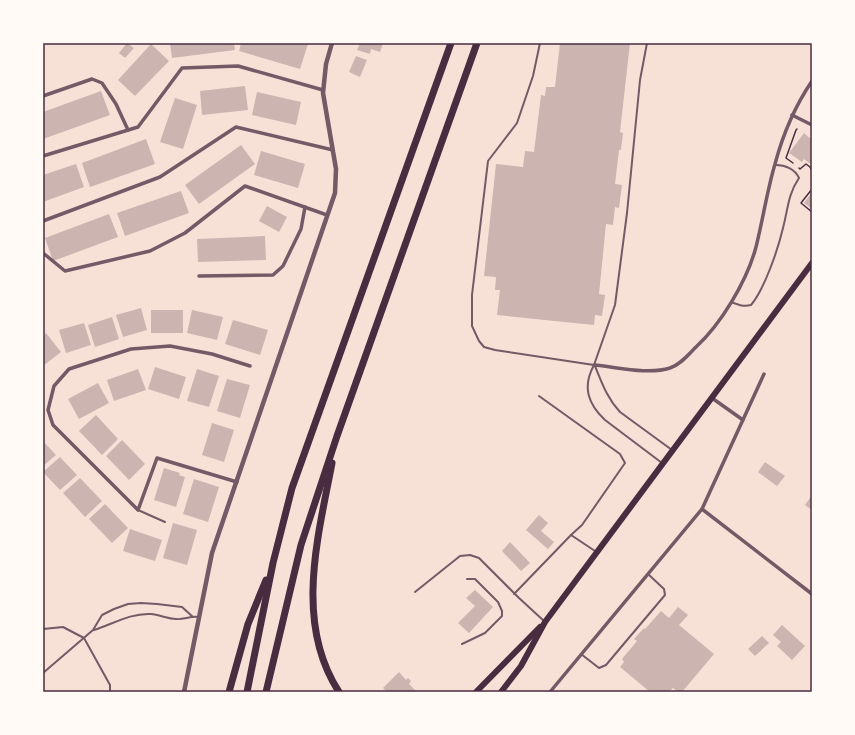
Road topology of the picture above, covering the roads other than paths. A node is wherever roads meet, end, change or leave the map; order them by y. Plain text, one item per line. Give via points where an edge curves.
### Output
1 (332, 43) edge
2 (451, 43) edge
3 (477, 43) edge
4 (540, 43) edge
5 (647, 43) edge
6 (812, 81) edge
7 (323, 90) junction
8 (43, 96) edge
9 (792, 115) junction
10 (812, 125) edge
11 (128, 130) junction
12 (333, 150) junction
13 (43, 156) edge
14 (774, 165) junction
15 (305, 207) junction
16 (327, 215) junction
17 (43, 221) edge
18 (43, 253) edge
19 (811, 265) edge
20 (199, 276) dead end
21 (731, 302) junction
22 (594, 365) junction
23 (250, 366) dead end
24 (764, 374) dead end
25 (539, 396) dead end
26 (712, 398) junction
27 (743, 420) junction
28 (337, 436) junction
29 (673, 451) junction
30 (663, 464) junction
31 (237, 482) junction
32 (702, 509) junction
33 (138, 510) junction
34 (165, 522) dead end
35 (571, 535) junction
36 (596, 552) junction
37 (272, 563) junction
38 (648, 574) junction
39 (467, 579) dead end
40 (415, 592) dead end
41 (514, 594) junction
42 (812, 594) edge
43 (193, 616) junction
44 (198, 617) junction
45 (545, 622) junction
46 (43, 629) edge
47 (93, 630) junction
48 (84, 638) junction
49 (462, 644) dead end
50 (581, 654) junction
51 (43, 673) edge
52 (110, 692) edge
53 (184, 692) edge
54 (229, 692) edge
55 (247, 692) edge
56 (266, 692) edge
57 (339, 692) edge
58 (476, 692) edge
59 (501, 692) edge
60 (550, 692) edge

1 - 7 street
2 - 37 highway via 292,488
3 - 28 highway
4 - 22 lane via 533,76 518,123 488,161 472,295 472,326 484,347
5 - 22 lane via 640,80 615,305
6 - 9 street
7 - 11 street via 238,66 182,68 138,127
7 - 12 street
8 - 11 street via 92,79 102,83 116,104
9 - 10 street
9 - 14 street
11 - 13 street
12 - 16 street via 336,169 335,193
12 - 17 street via 236,127 160,177
14 - 21 street via 756,249
14 - 21 lane via 784,165 799,178 790,196 775,255 752,305
15 - 16 street
15 - 18 street via 245,186 185,233 150,250 65,271
15 - 20 street via 301,229 283,266 273,275
16 - 31 street
19 - 26 main road
21 - 22 street via 702,342 679,364 671,368 653,371
22 - 29 lane via 606,393 620,412
22 - 30 lane via 589,373 587,385 589,399 598,414
23 - 33 street via 212,354 170,346 130,349 70,369 54,386 48,410 53,425
24 - 27 street
25 - 35 lane via 620,454 625,463 582,525
26 - 27 street
26 - 29 main road
27 - 32 street
28 - 56 highway via 301,545
28 - 57 highway via 313,572 313,601 319,648
29 - 30 main road
30 - 36 main road
31 - 33 street via 157,458
31 - 44 street via 212,553
32 - 38 street
32 - 42 street
33 - 34 lane
35 - 36 lane
35 - 41 lane
36 - 45 main road
37 - 54 highway via 248,624
37 - 55 highway
38 - 50 street
38 - 50 lane via 664,589 666,595 606,665 599,668
39 - 49 lane via 474,579 498,602 502,616 485,633
40 - 41 lane via 460,556 470,555 479,558
41 - 45 lane
43 - 44 lane
43 - 47 lane via 177,619 151,614 134,615
43 - 47 lane via 182,607 141,602 128,604 102,615
44 - 53 street
45 - 58 main road
45 - 59 main road via 521,666
46 - 48 lane via 63,627
47 - 48 lane
48 - 51 lane
48 - 52 lane via 110,685
50 - 60 street

